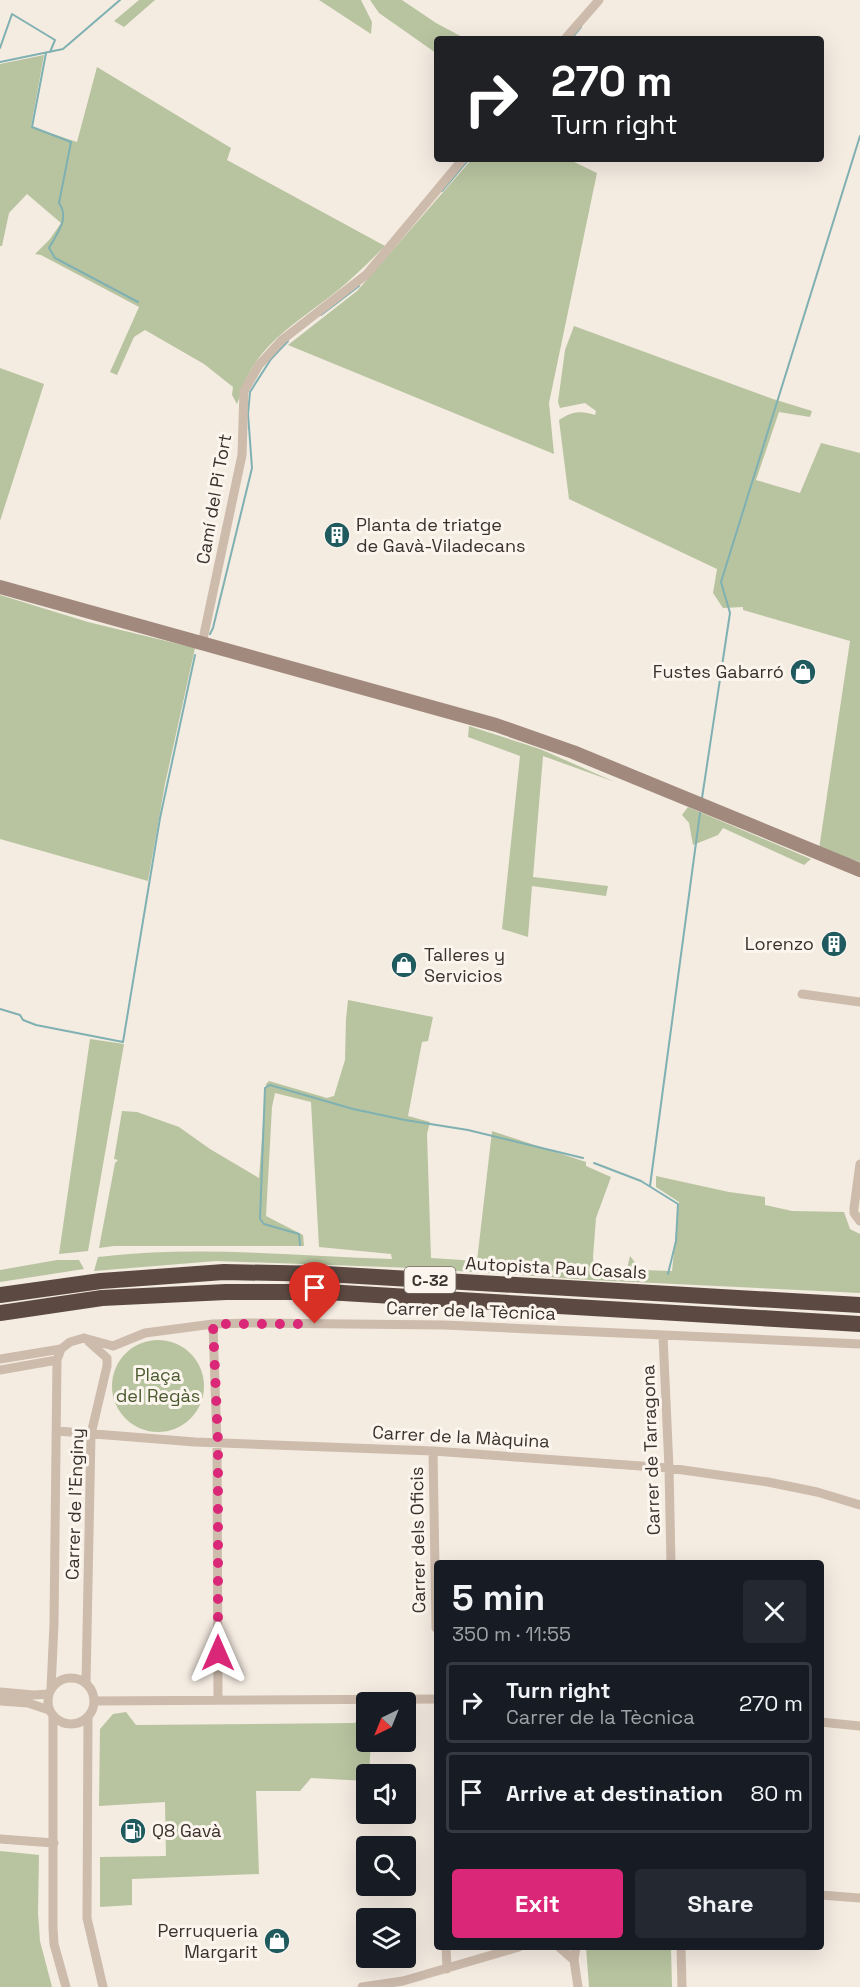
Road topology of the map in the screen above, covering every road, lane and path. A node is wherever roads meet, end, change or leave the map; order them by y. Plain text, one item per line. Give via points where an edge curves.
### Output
1 (599, 0) edge
2 (568, 36) edge
3 (460, 162) edge
4 (0, 587) edge
5 (202, 644) junction
6 (860, 870) edge
7 (802, 994) dead end
8 (860, 1002) edge
9 (860, 1164) edge
10 (860, 1221) edge
11 (0, 1295) edge
12 (860, 1305) edge
13 (0, 1313) edge
14 (213, 1324) junction
15 (860, 1324) edge
16 (663, 1336) junction
17 (84, 1338) junction
18 (860, 1344) edge
19 (61, 1349) junction
20 (0, 1359) edge
21 (57, 1360) junction
22 (0, 1370) edge
23 (57, 1431) junction
24 (91, 1434) junction
25 (218, 1442) junction
26 (433, 1451) junction
27 (669, 1468) junction
28 (860, 1505) edge
29 (436, 1560) edge
30 (671, 1560) edge
31 (86, 1683) junction
32 (50, 1691) junction
33 (0, 1692) edge
34 (218, 1699) junction
35 (434, 1699) edge
36 (0, 1701) edge
37 (95, 1701) junction
38 (51, 1713) junction
39 (88, 1718) junction
40 (824, 1722) edge
41 (860, 1726) edge
42 (0, 1839) edge
43 (54, 1843) junction
44 (824, 1895) edge
45 (860, 1898) edge
46 (446, 1950) edge
47 (509, 1950) edge
48 (562, 1950) edge
49 (576, 1950) edge
50 (681, 1950) edge
51 (574, 1960) junction
52 (447, 1969) junction
53 (66, 1987) edge
54 (103, 1987) edge
55 (362, 1987) edge
56 (578, 1987) edge
57 (682, 1987) edge

1 - 2 street
3 - 5 street, Camí del Pi Tort via 367,274 282,340 259,365 244,391 242,454
4 - 5 main road
5 - 6 main road via 539,739
7 - 8 street
9 - 10 street via 854,1208
11 - 12 highway, Autopista Pau Casals / C-32 via 101,1281 224,1272
13 - 15 highway, Autopista Pau Casals / C-32 via 102,1299 226,1292 326,1292
14 - 16 street, Carrer de la Tècnica via 444,1325
14 - 17 street, Carrer de la Tècnica via 145,1333 113,1346
14 - 25 street
16 - 18 street, Carrer de la Tècnica
16 - 27 street, Carrer de Tarragona
17 - 19 street
17 - 24 street, Carrer de l'Enginy via 107,1358
19 - 20 street
19 - 21 street, Carrer de l'Enginy
21 - 22 street
21 - 23 street, Carrer de l'Enginy
23 - 24 street, Carrer de la Màquina
23 - 32 street, Carrer de l'Enginy
24 - 25 street, Carrer de la Màquina
24 - 31 street, Carrer de l'Enginy
25 - 26 street, Carrer de la Màquina
25 - 34 street
26 - 27 street, Carrer de la Màquina
26 - 29 street, Carrer dels Oficis
27 - 28 street, Carrer de la Màquina via 768,1482
27 - 30 street, Carrer de Tarragona
31 - 32 street via 69,1678
31 - 37 street
32 - 33 street via 34,1695
32 - 38 street
34 - 35 street
34 - 37 street
36 - 38 street via 28,1703
37 - 39 street
38 - 39 street via 63,1724 79,1724
38 - 43 street
39 - 54 street via 87,1918
40 - 41 street
42 - 43 street
43 - 53 street via 54,1944
44 - 45 street
46 - 52 street
47 - 52 street
48 - 51 street
49 - 51 street
50 - 57 street
51 - 56 street
52 - 55 street

